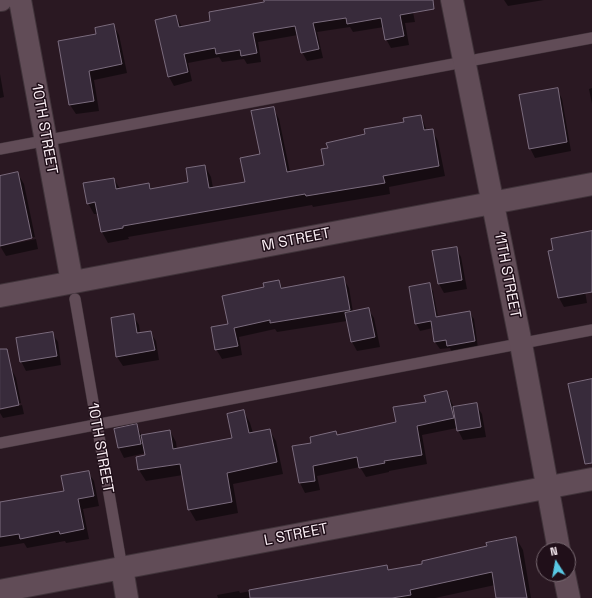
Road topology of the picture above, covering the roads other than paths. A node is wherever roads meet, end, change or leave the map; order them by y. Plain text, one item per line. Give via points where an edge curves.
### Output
1 (20, 0) edge
2 (452, 0) edge
3 (592, 38) edge
4 (464, 62) junction
5 (46, 141) junction
6 (0, 149) edge
7 (592, 184) edge
8 (493, 203) junction
9 (73, 290) junction
10 (0, 296) edge
11 (592, 330) edge
12 (521, 344) junction
13 (96, 424) junction
14 (0, 443) edge
15 (592, 479) edge
16 (546, 487) junction
17 (557, 542) edge
18 (122, 568) junction
19 (566, 582) edge
20 (0, 591) edge
21 (127, 598) edge
22 (569, 598) edge

1 - 5 street, 10TH STREET
2 - 4 street, 11TH STREET
3 - 4 lane
4 - 5 lane
4 - 8 street, 11TH STREET
5 - 6 lane
5 - 9 street, 10TH STREET
7 - 8 street, M STREET
8 - 9 street, M STREET
8 - 12 street, 11TH STREET
9 - 10 street, M STREET
9 - 13 lane, 10TH STREET
11 - 12 lane
12 - 13 lane
12 - 16 street, 11TH STREET
13 - 14 lane
13 - 18 lane, 10TH STREET
15 - 16 street, L STREET
16 - 17 street, 11TH STREET
16 - 18 street, L STREET
18 - 20 street, L STREET
18 - 21 street, 10TH STREET
19 - 22 street

